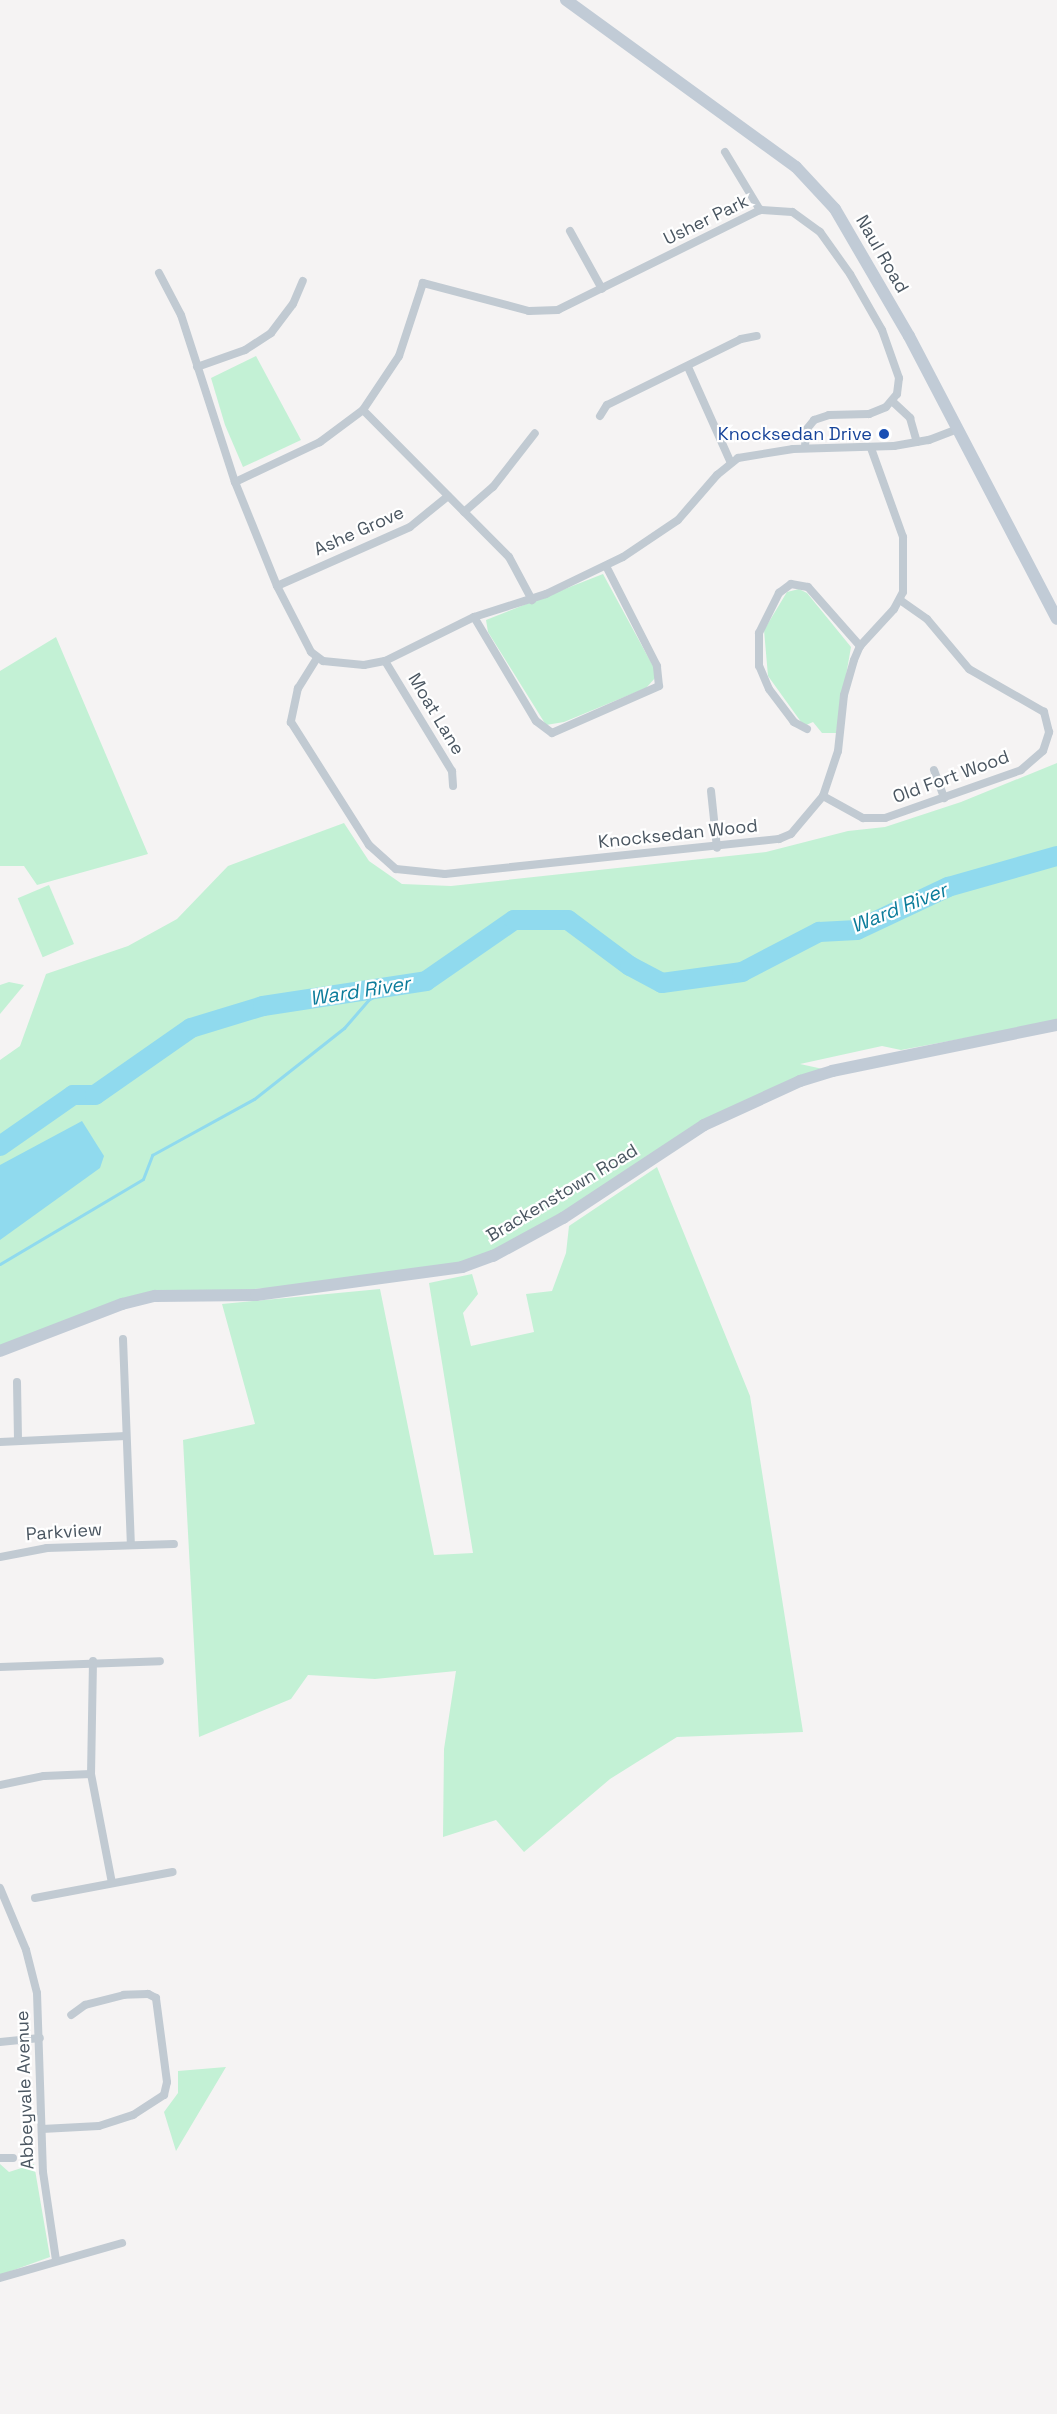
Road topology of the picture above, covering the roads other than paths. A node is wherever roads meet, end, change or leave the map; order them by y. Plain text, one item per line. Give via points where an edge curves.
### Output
1 (566, 0) edge
2 (725, 152) dead end
3 (760, 210) junction
4 (570, 231) dead end
5 (159, 273) dead end
6 (303, 281) dead end
7 (602, 289) junction
8 (757, 336) dead end
9 (688, 367) junction
10 (197, 368) junction
11 (892, 401) junction
12 (363, 410) junction
13 (600, 416) dead end
14 (957, 429) junction
15 (535, 433) dead end
16 (917, 442) junction
17 (805, 448) junction
18 (871, 448) junction
19 (731, 463) junction
20 (235, 482) junction
21 (448, 496) junction
22 (464, 512) junction
23 (606, 566) junction
24 (277, 586) junction
25 (532, 600) junction
26 (900, 600) junction
27 (474, 617) junction
28 (1057, 619) edge
29 (860, 646) junction
30 (317, 658) junction
31 (385, 661) junction
32 (807, 729) dead end
33 (934, 770) dead end
34 (453, 786) dead end
35 (711, 791) dead end
36 (823, 796) junction
37 (944, 798) junction
38 (717, 848) junction
39 (1057, 1025) edge
40 (123, 1338) dead end
41 (0, 1351) edge
42 (17, 1382) dead end
43 (126, 1436) junction
44 (18, 1441) junction
45 (0, 1442) edge
46 (131, 1544) junction
47 (174, 1544) dead end
48 (0, 1557) edge
49 (93, 1661) junction
50 (160, 1661) dead end
51 (0, 1667) edge
52 (91, 1774) junction
53 (0, 1785) edge
54 (173, 1872) dead end
55 (112, 1883) junction
56 (0, 1888) edge
57 (35, 1898) dead end
58 (71, 2014) dead end
59 (40, 2038) junction
60 (0, 2042) edge
61 (42, 2129) junction
62 (0, 2158) edge
63 (13, 2158) dead end
64 (122, 2243) dead end
65 (56, 2260) junction
66 (0, 2278) edge

1 - 14 street, Naul Road via 817,187 858,247
2 - 3 street
3 - 7 street, Usher Park
3 - 11 street, Usher Park via 802,216 829,243 889,345 900,387
4 - 7 street
5 - 10 street via 178,307
6 - 10 street via 294,304 272,333 245,350
7 - 12 street, Usher Park via 558,310 529,311 423,283 399,356
8 - 9 street via 741,339
9 - 13 street via 607,405
9 - 19 street
10 - 20 street
11 - 16 street via 910,418
11 - 17 street via 869,414 830,415 814,420 806,430
12 - 20 street via 320,442
12 - 21 street
14 - 16 street
14 - 28 street, Naul Road
15 - 22 street via 493,487
16 - 18 street
17 - 18 street
17 - 19 street via 748,456
18 - 26 street via 903,537 904,580
19 - 23 street via 678,520
20 - 24 street
21 - 22 street
21 - 24 street, Ashe Grove via 410,527
22 - 25 street via 509,557
23 - 25 street
23 - 27 street via 657,666 659,686 552,733 536,722
24 - 30 street
25 - 27 street
26 - 29 street, Knocksedan Wood
26 - 37 street, Old Fort Wood via 927,619 969,669 1038,708 1049,725 1043,751 1030,766
27 - 31 street
29 - 32 street via 808,587 791,584 779,593 759,633 759,666 769,689 794,722
29 - 36 street, Knocksedan Wood via 848,676 838,751
30 - 31 street via 352,666
30 - 38 street, Knocksedan Wood via 298,688 291,722 369,845 396,870 445,874
31 - 34 street, Moat Lane via 452,771
33 - 37 street
35 - 38 street
36 - 37 street, Old Fort Wood via 849,812 873,819
36 - 38 street, Knocksedan Wood via 791,834 766,842
39 - 41 street, Brackenstown Road via 800,1081 704,1125 563,1218 493,1256 462,1267 256,1295 155,1296 122,1304
40 - 43 street
42 - 44 street
43 - 44 street
43 - 46 street
44 - 45 street
46 - 47 street, Parkview
46 - 48 street, Parkview via 47,1548
49 - 50 street
49 - 51 street
49 - 52 street
52 - 53 street via 44,1776
52 - 55 street
54 - 55 street
55 - 57 street
56 - 59 street, Abbeyvale Avenue via 31,1968
58 - 61 street via 85,2005 124,1995 147,1994 156,1998 167,2082 164,2095 134,2115 99,2126
59 - 60 street
59 - 61 street, Abbeyvale Avenue
61 - 65 street, Abbeyvale Avenue via 43,2172
62 - 63 street
64 - 65 street
65 - 66 street

